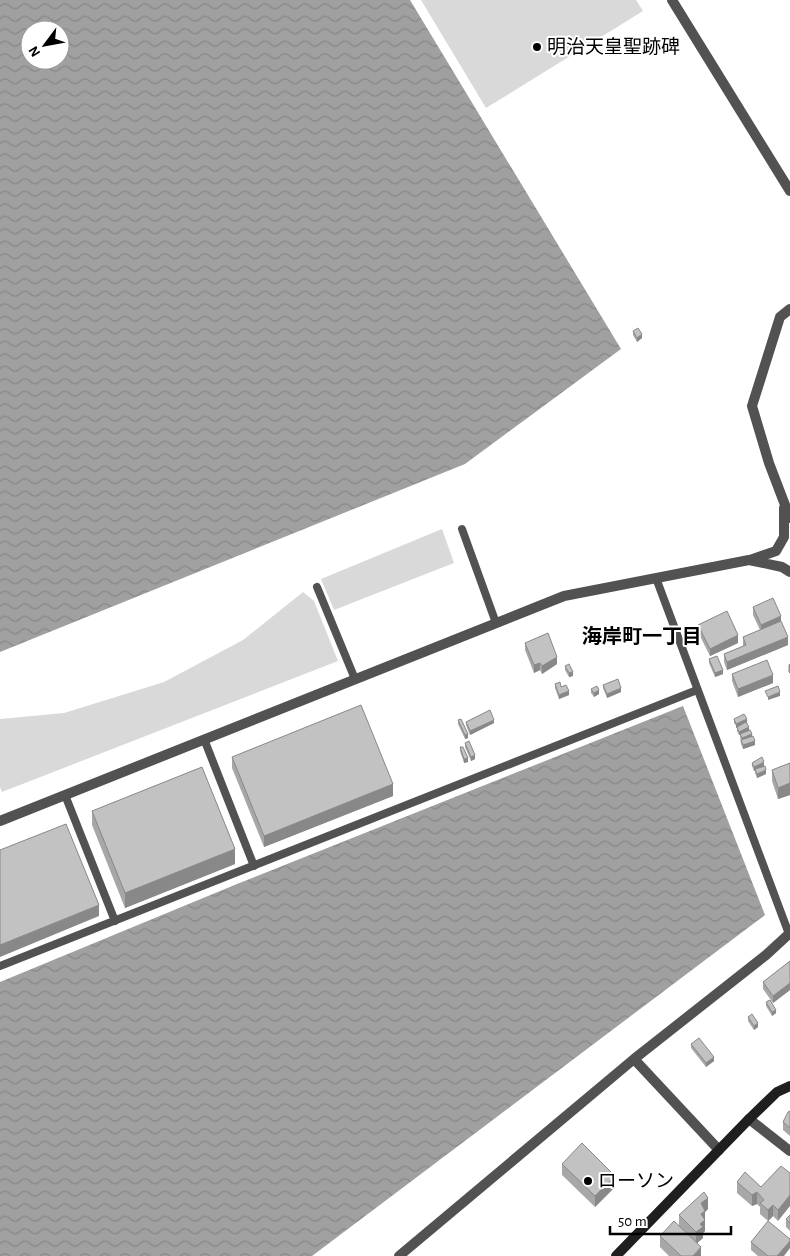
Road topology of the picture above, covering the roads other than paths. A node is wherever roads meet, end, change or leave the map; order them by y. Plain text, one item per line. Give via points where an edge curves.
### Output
1 (672, 0) edge
2 (790, 190) edge
3 (790, 309) edge
4 (784, 503) junction
5 (790, 518) edge
6 (462, 529) dead end
7 (749, 560) junction
8 (790, 572) edge
9 (656, 578) junction
10 (318, 587) dead end
11 (496, 623) junction
12 (355, 679) junction
13 (697, 690) junction
14 (204, 739) junction
15 (65, 795) junction
16 (0, 821) edge
17 (254, 866) junction
18 (115, 921) junction
19 (789, 933) edge
20 (0, 966) edge
21 (634, 1059) junction
22 (790, 1086) edge
23 (749, 1119) junction
24 (774, 1139) junction
25 (790, 1143) edge
26 (719, 1150) junction
27 (790, 1151) edge
28 (399, 1256) edge
29 (616, 1256) edge

1 - 2 street
3 - 4 street via 780,317 752,406
4 - 5 street
4 - 7 street via 784,537 776,551
6 - 11 lane
7 - 8 street via 782,566
7 - 9 street
9 - 11 street via 564,596
9 - 13 lane
10 - 12 lane
11 - 12 street
12 - 14 street
13 - 17 lane
13 - 19 lane
14 - 15 street
14 - 17 lane
15 - 16 street
15 - 18 lane
17 - 18 lane
18 - 20 lane
19 - 21 street via 766,955
21 - 26 street
21 - 28 street
22 - 23 main road via 777,1092
23 - 24 street
23 - 26 main road
24 - 25 street
24 - 27 street
26 - 29 main road

